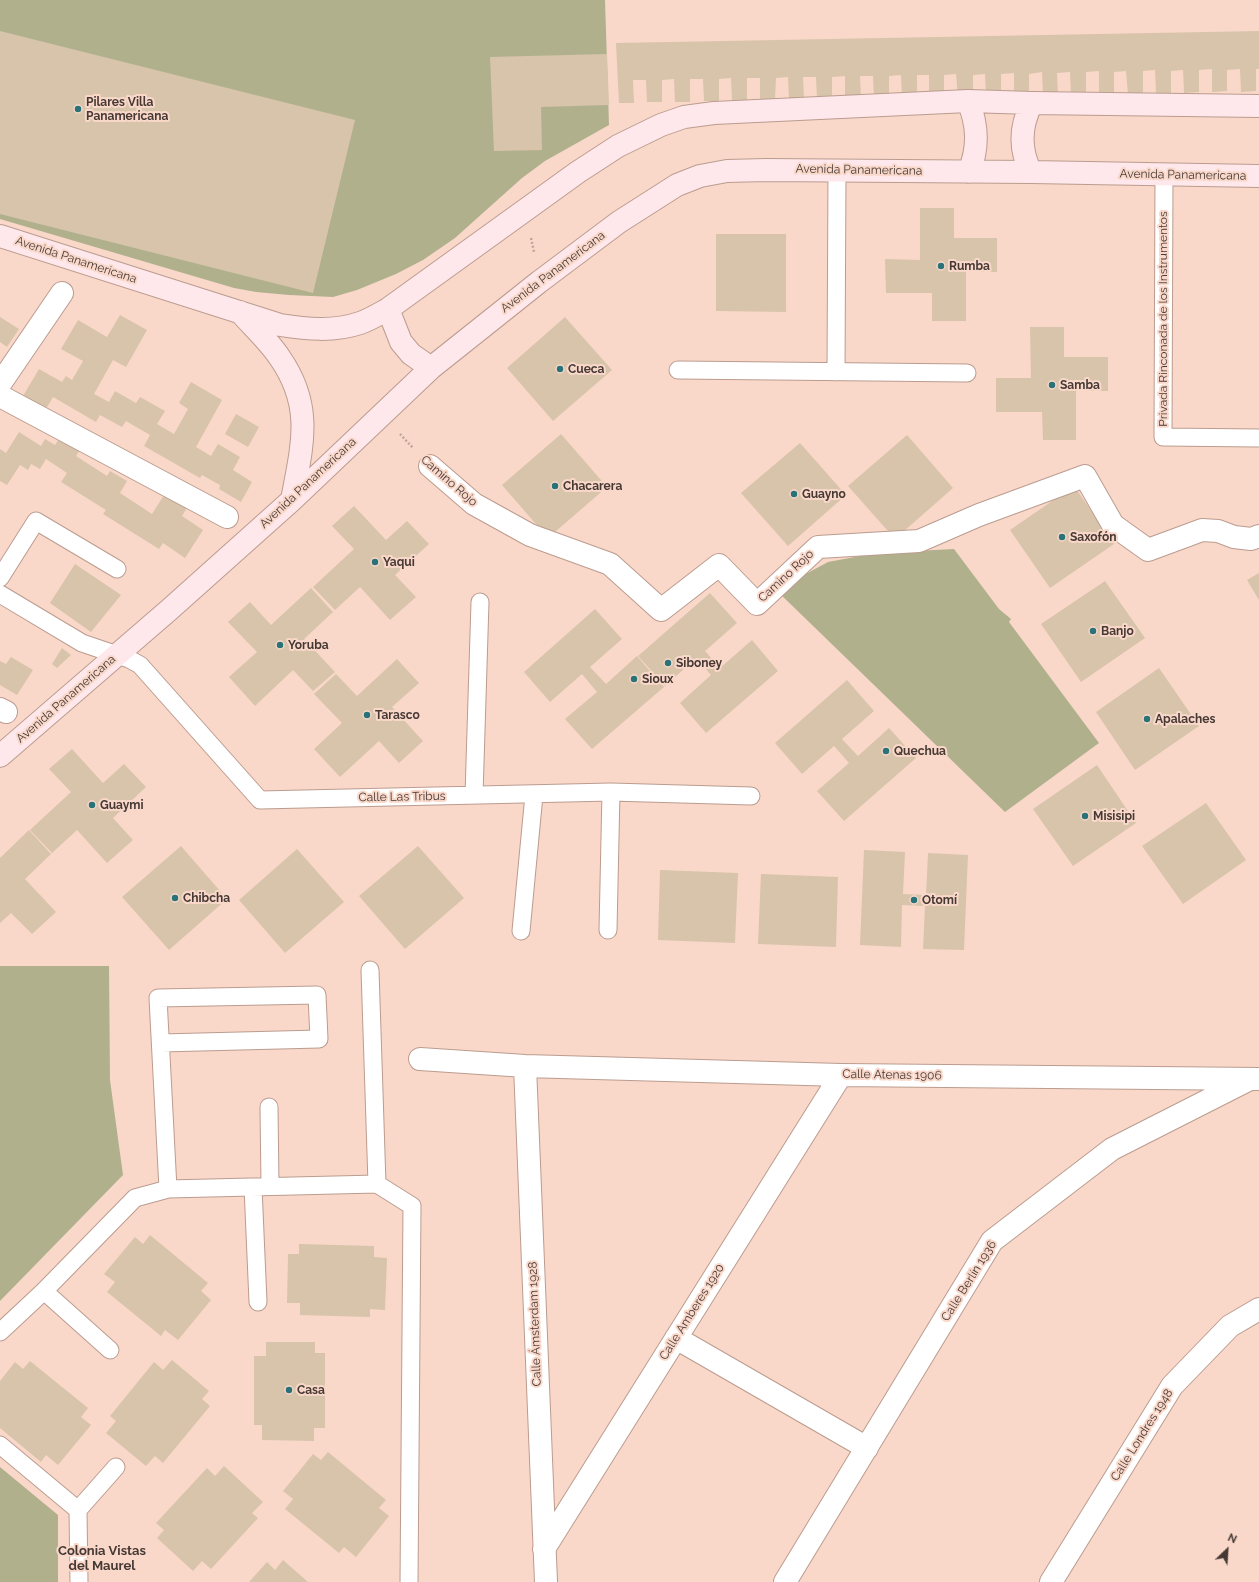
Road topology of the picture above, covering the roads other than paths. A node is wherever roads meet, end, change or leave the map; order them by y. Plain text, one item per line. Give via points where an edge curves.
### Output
1 (968, 101) junction
2 (1032, 103) junction
3 (1259, 106) edge
4 (837, 170) junction
5 (969, 172) junction
6 (1031, 172) junction
7 (1164, 175) junction
8 (1259, 176) edge
9 (0, 236) edge
10 (62, 293) dead end
11 (388, 309) junction
12 (239, 311) junction
13 (431, 368) junction
14 (678, 370) dead end
15 (836, 372) junction
16 (966, 373) dead end
17 (0, 384) edge
18 (0, 396) edge
19 (1259, 438) edge
20 (430, 466) road end
21 (292, 500) junction
22 (226, 517) dead end
23 (1259, 536) edge
24 (116, 569) dead end
25 (0, 578) edge
26 (0, 594) edge
27 (480, 602) dead end
28 (116, 655) junction
29 (0, 756) edge
30 (611, 792) junction
31 (474, 795) junction
32 (534, 795) junction
33 (751, 796) dead end
34 (608, 930) dead end
35 (520, 931) dead end
36 (370, 970) dead end
37 (161, 1043) junction
38 (420, 1059) dead end
39 (525, 1066) junction
40 (841, 1075) junction
41 (1255, 1079) edge
42 (269, 1107) dead end
43 (377, 1184) junction
44 (270, 1186) junction
45 (253, 1187) junction
46 (168, 1189) junction
47 (44, 1291) junction
48 (258, 1302) dead end
49 (1259, 1309) edge
50 (0, 1332) edge
51 (676, 1338) junction
52 (110, 1350) dead end
53 (0, 1445) edge
54 (867, 1448) junction
55 (116, 1467) dead end
56 (78, 1510) junction
57 (544, 1549) junction
58 (79, 1582) edge
59 (409, 1582) edge
60 (546, 1582) edge
61 (785, 1582) edge
62 (1050, 1582) edge

1 - 2 street, Avenida Panamericana
1 - 5 street via 973,113 977,139
1 - 11 street, Avenida Panamericana via 714,113 684,117 661,125 618,146
2 - 3 street, Avenida Panamericana
2 - 6 street via 1026,115 1022,140 1023,152
4 - 5 street, Avenida Panamericana
4 - 13 street, Avenida Panamericana via 727,171 700,176 677,185 619,222
4 - 15 lane
5 - 6 street, Avenida Panamericana
6 - 7 street, Avenida Panamericana
7 - 8 street, Avenida Panamericana
7 - 19 lane, Privada Rinconada de los Instrumentos via 1163,438
9 - 12 street, Avenida Panamericana
10 - 17 street
11 - 12 street, Avenida Panamericana via 360,323 334,329 280,325
11 - 13 street via 401,342 411,354
12 - 21 street via 280,358 295,386 302,410 303,440
13 - 21 street, Avenida Panamericana
14 - 15 lane
15 - 16 lane
18 - 22 street
20 - 23 street, Camino Rojo via 474,504 530,536 610,564 661,610 719,564 757,604 818,547 919,541 979,515 1085,476 1113,525 1148,550 1202,530 1251,539
21 - 28 street, Avenida Panamericana
24 - 25 lane via 36,521
26 - 28 lane, Calle Las Tribus via 82,643
27 - 31 lane
28 - 29 street, Avenida Panamericana
28 - 31 lane, Calle Las Tribus via 140,665 260,800
30 - 32 lane, Calle Las Tribus
30 - 33 lane, Calle Las Tribus
30 - 34 lane
31 - 32 lane, Calle Las Tribus
32 - 35 lane
36 - 43 lane
37 - 37 lane via 158,998 317,995 319,1039
37 - 46 lane
38 - 39 street, Calle Atenas 1906
39 - 40 street, Calle Atenas 1906
39 - 57 street, Calle Ámsterdam 1928
40 - 41 street, Calle Atenas 1906
40 - 51 street, Calle Amberes 1920
41 - 54 street, Calle Berlín 1936 via 1112,1149 992,1241
42 - 44 lane
43 - 44 lane
43 - 59 lane via 412,1206
44 - 45 lane
45 - 46 lane
45 - 48 lane
46 - 47 lane via 135,1198
47 - 50 lane
47 - 52 lane
49 - 62 street, Calle Londres 1948 via 1230,1326 1172,1386
51 - 54 street
51 - 57 street, Calle Amberes 1920
53 - 56 lane
54 - 61 street, Calle Berlín 1936
55 - 56 lane
56 - 58 lane
57 - 60 street, Calle Ámsterdam 1928

